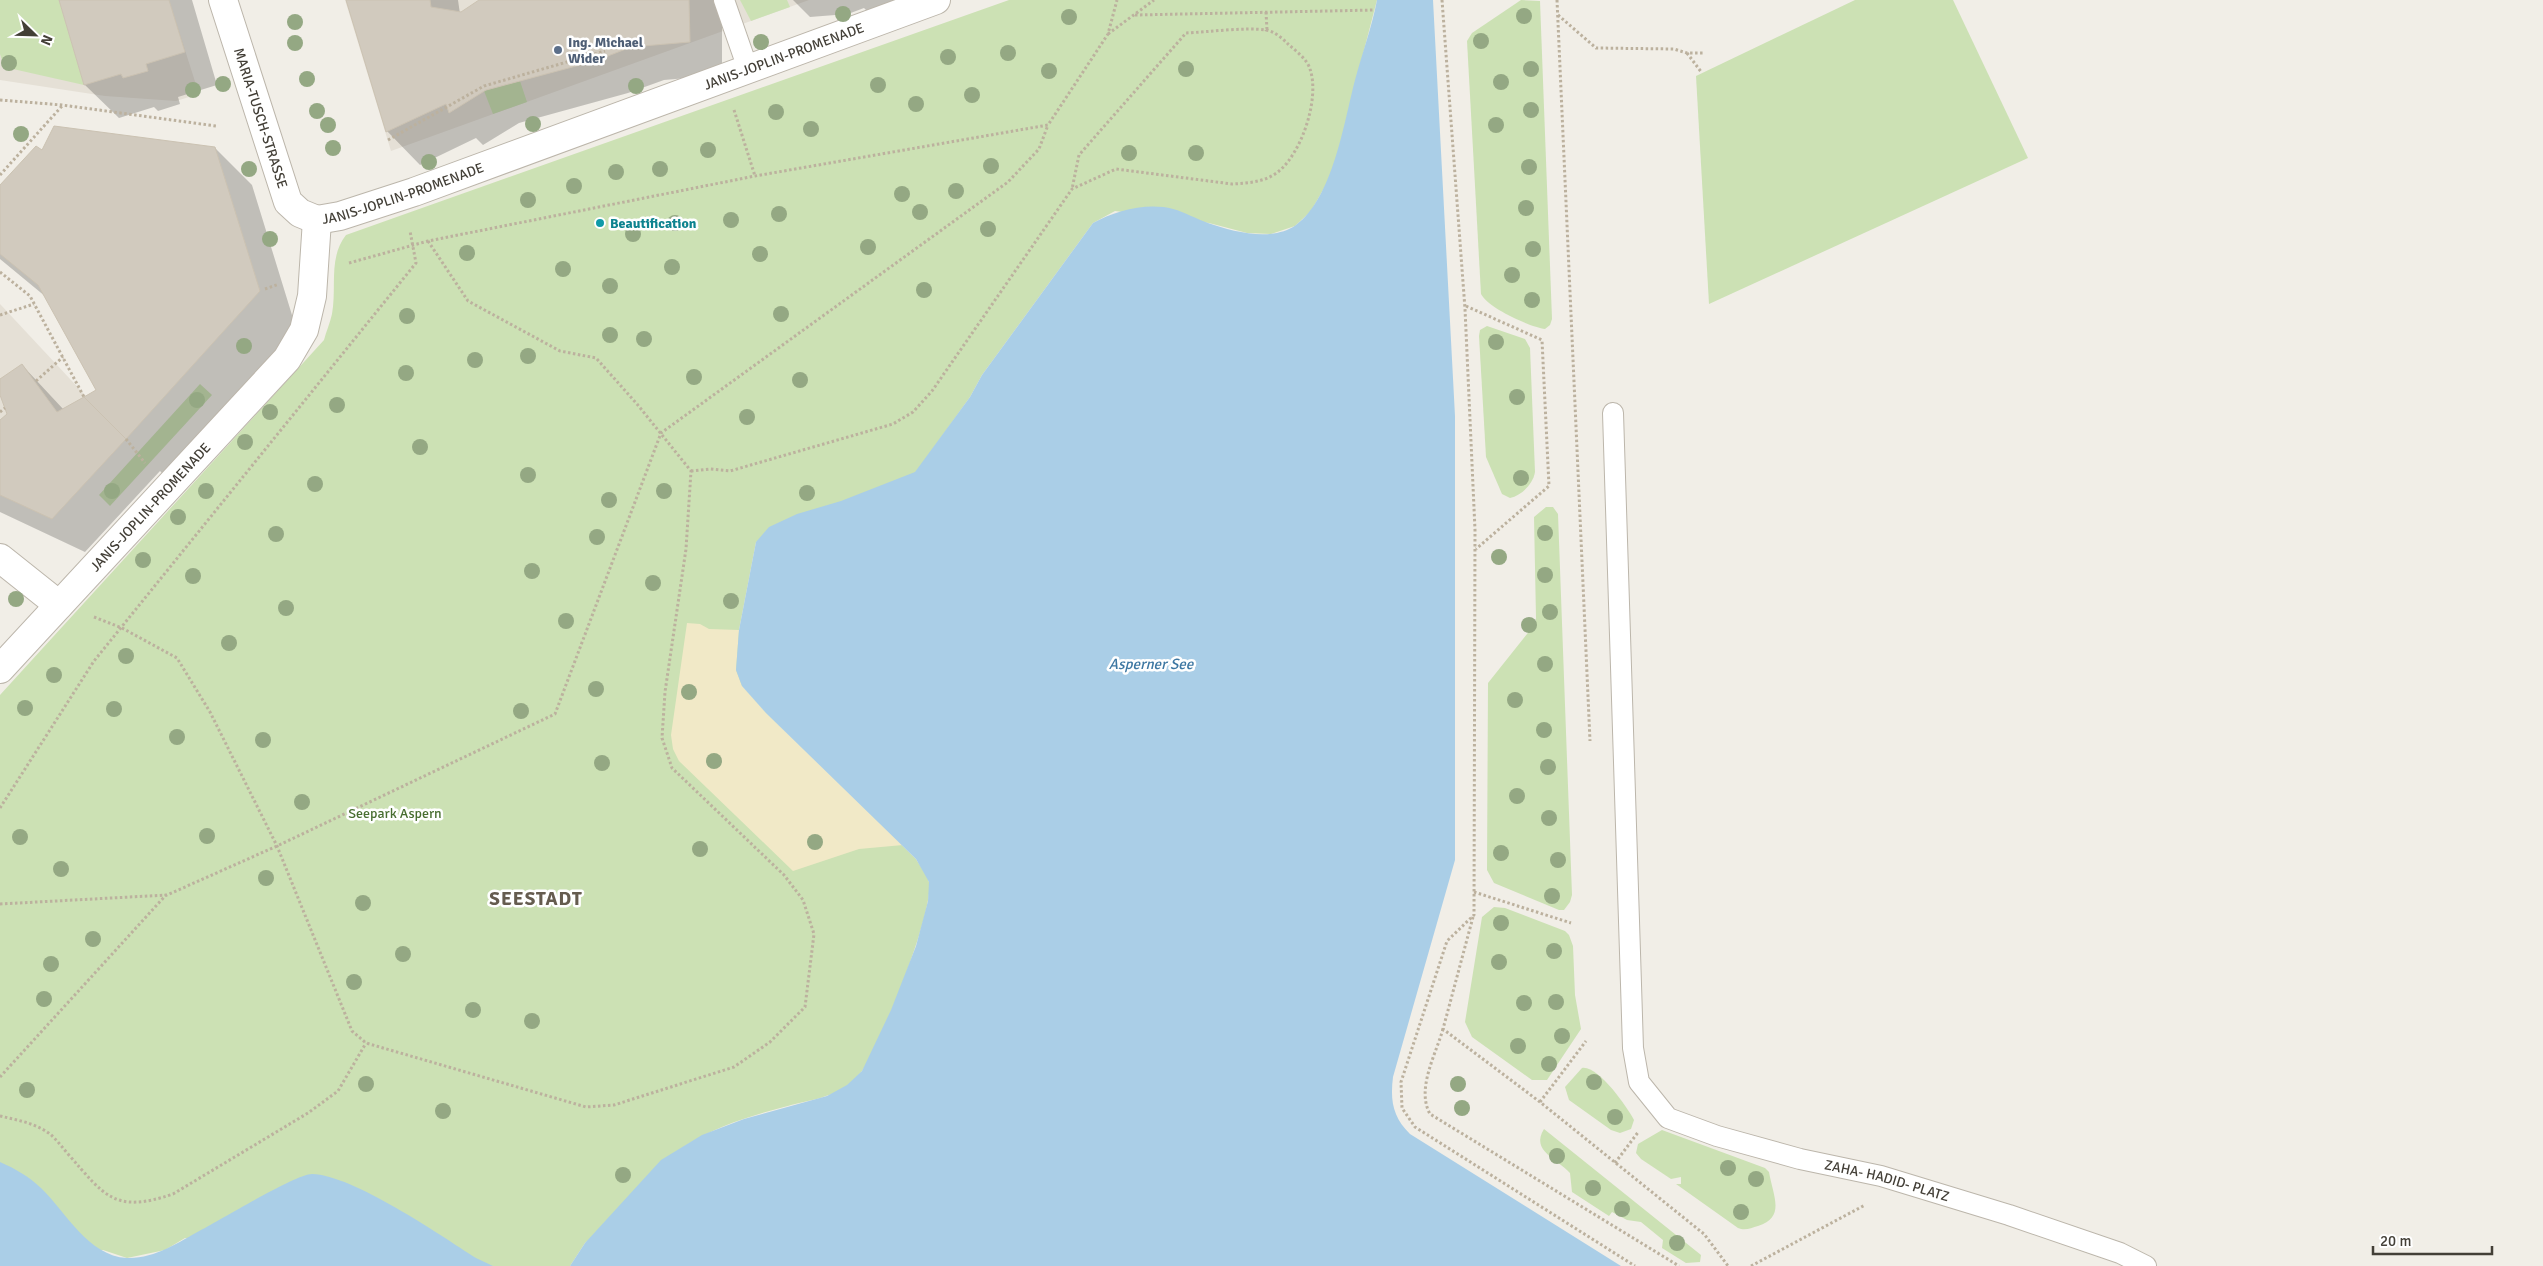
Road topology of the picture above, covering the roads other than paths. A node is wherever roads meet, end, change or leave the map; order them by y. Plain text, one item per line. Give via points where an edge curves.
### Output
1 (223, 0) edge
2 (724, 0) edge
3 (936, 0) edge
4 (748, 69) junction
5 (317, 220) junction
6 (1613, 413) dead end
7 (0, 558) edge
8 (59, 604) junction
9 (0, 669) edge
10 (2146, 1266) edge

1 - 5 street, MARIA-TUSCH-STRASSE via 288,202 300,213
2 - 4 lane
3 - 4 street, JANIS-JOPLIN-PROMENADE
4 - 5 street, JANIS-JOPLIN-PROMENADE via 414,192 340,216
5 - 8 street, JANIS-JOPLIN-PROMENADE via 310,304 304,330 287,359
6 - 10 lane, ZAHA- HADID- PLATZ via 1633,1048 1638,1082 1668,1118 1717,1136 1899,1182 2009,1215 2120,1253
7 - 8 street
8 - 9 street, JANIS-JOPLIN-PROMENADE

